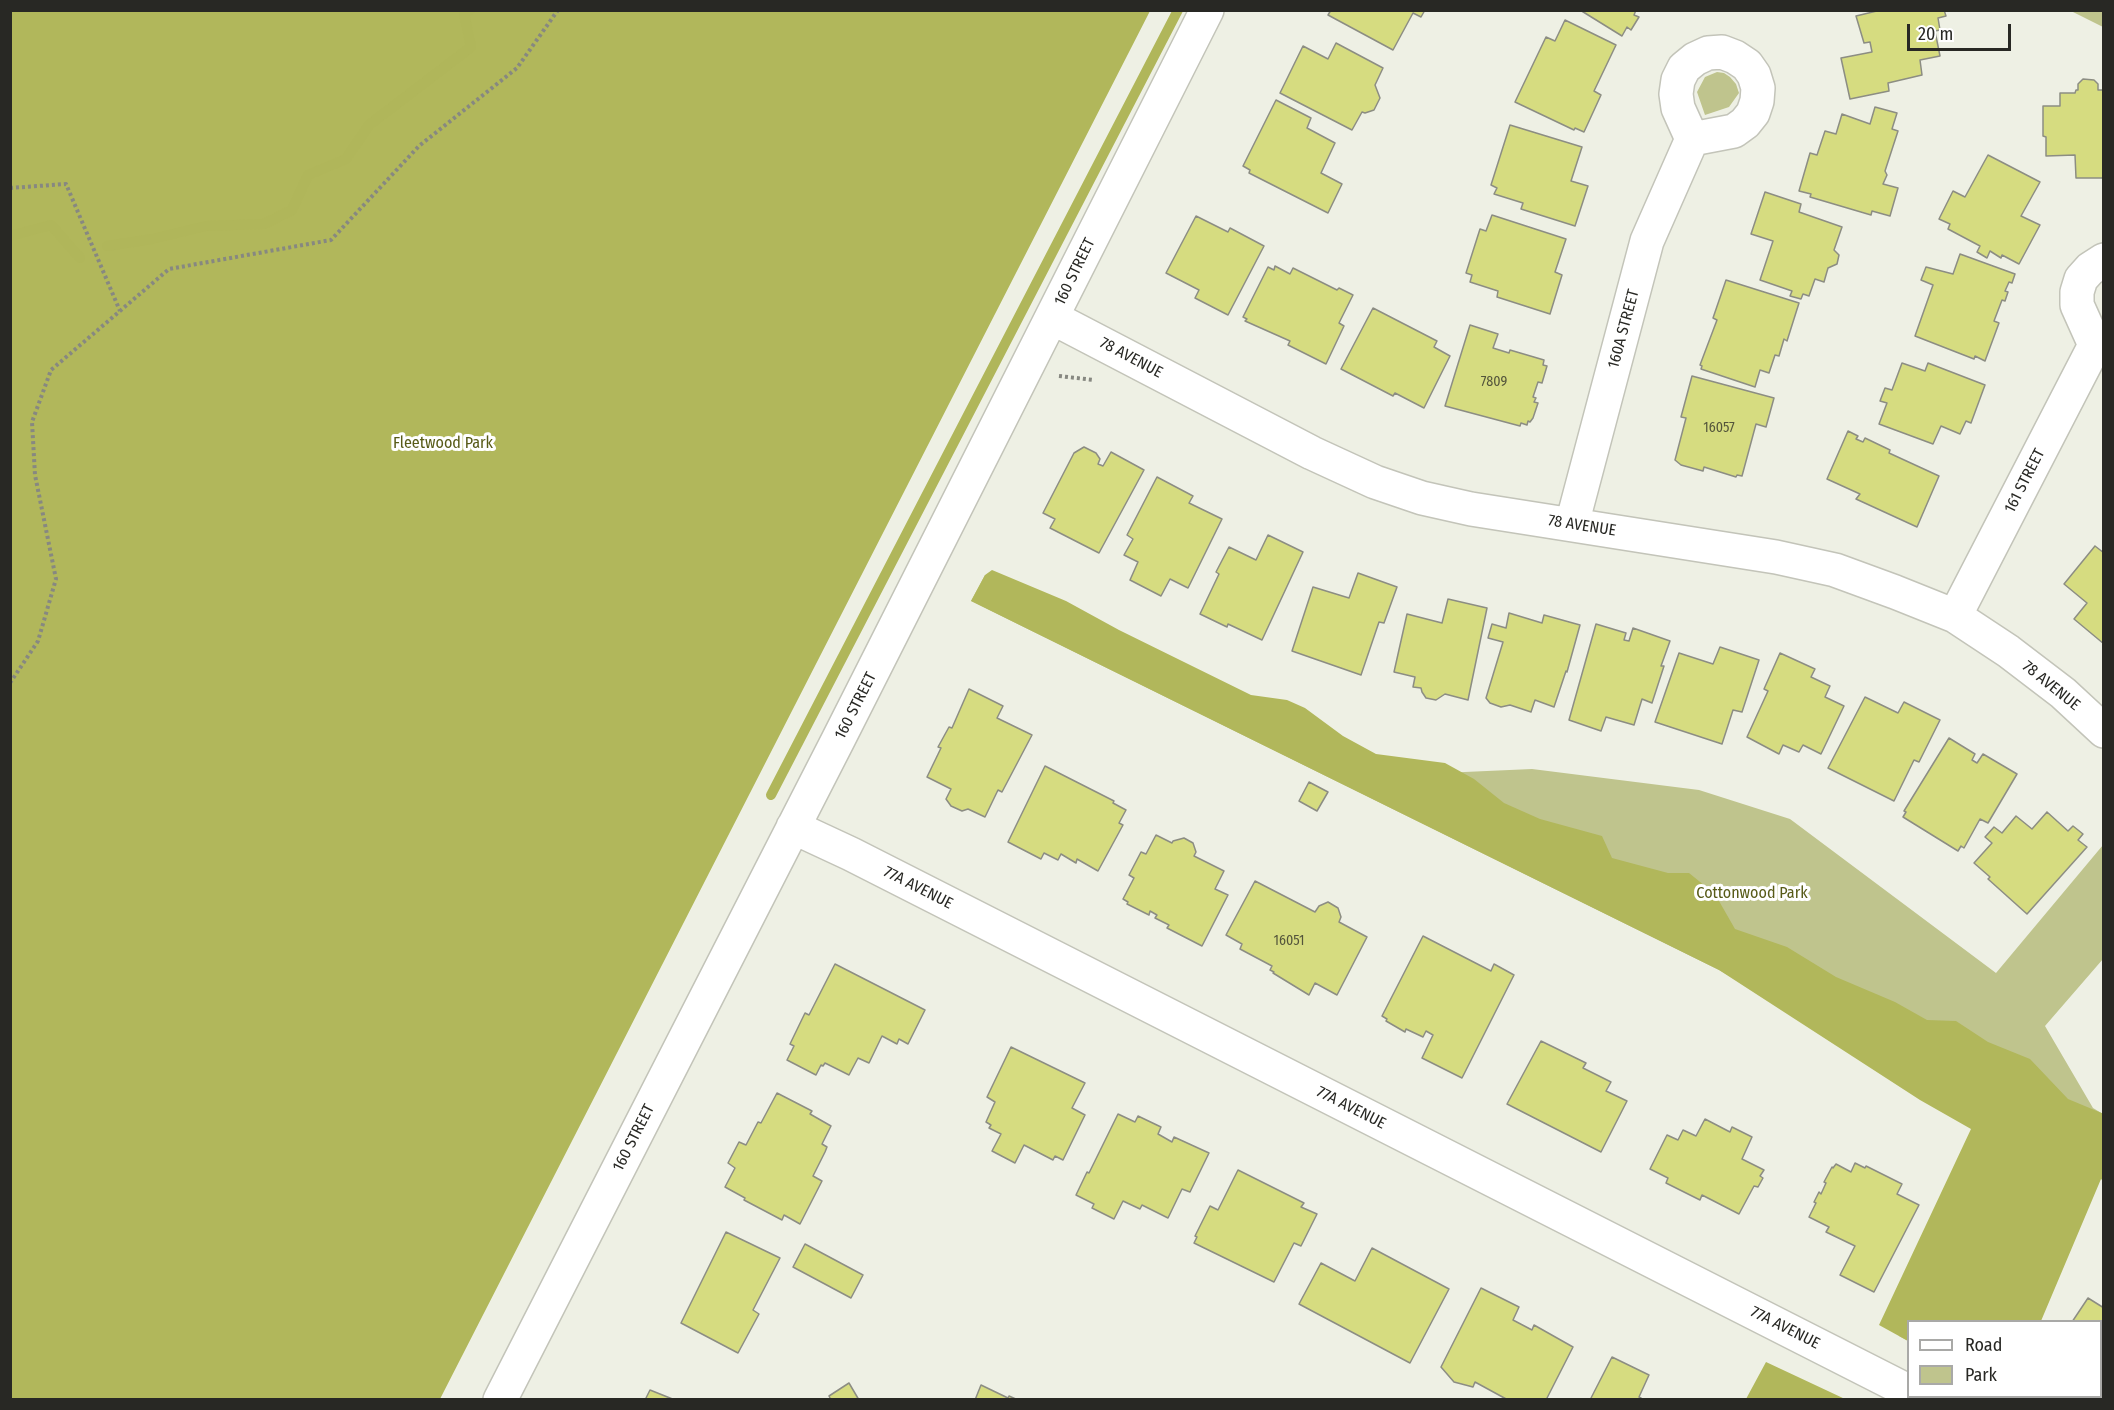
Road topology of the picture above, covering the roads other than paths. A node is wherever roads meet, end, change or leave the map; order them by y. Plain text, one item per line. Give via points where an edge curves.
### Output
1 (1207, 10) edge
2 (1692, 140) dead end
3 (2103, 261) edge
4 (1053, 318) junction
5 (2099, 344) edge
6 (1572, 524) junction
7 (1954, 616) junction
8 (2103, 731) edge
9 (794, 827) junction
10 (1907, 1390) edge
11 (500, 1400) edge

1 - 4 street, 160 STREET
2 - 6 street, 160A STREET via 1647,241
3 - 5 street, 161 STREET via 2081,279 2077,292 2077,305
4 - 6 street, 78 AVENUE via 1375,482 1471,509
4 - 9 street, 160 STREET
5 - 7 street, 161 STREET
6 - 7 street, 78 AVENUE via 1835,570
7 - 8 street, 78 AVENUE via 2063,693
9 - 10 street, 77A AVENUE
9 - 11 street, 160 STREET

